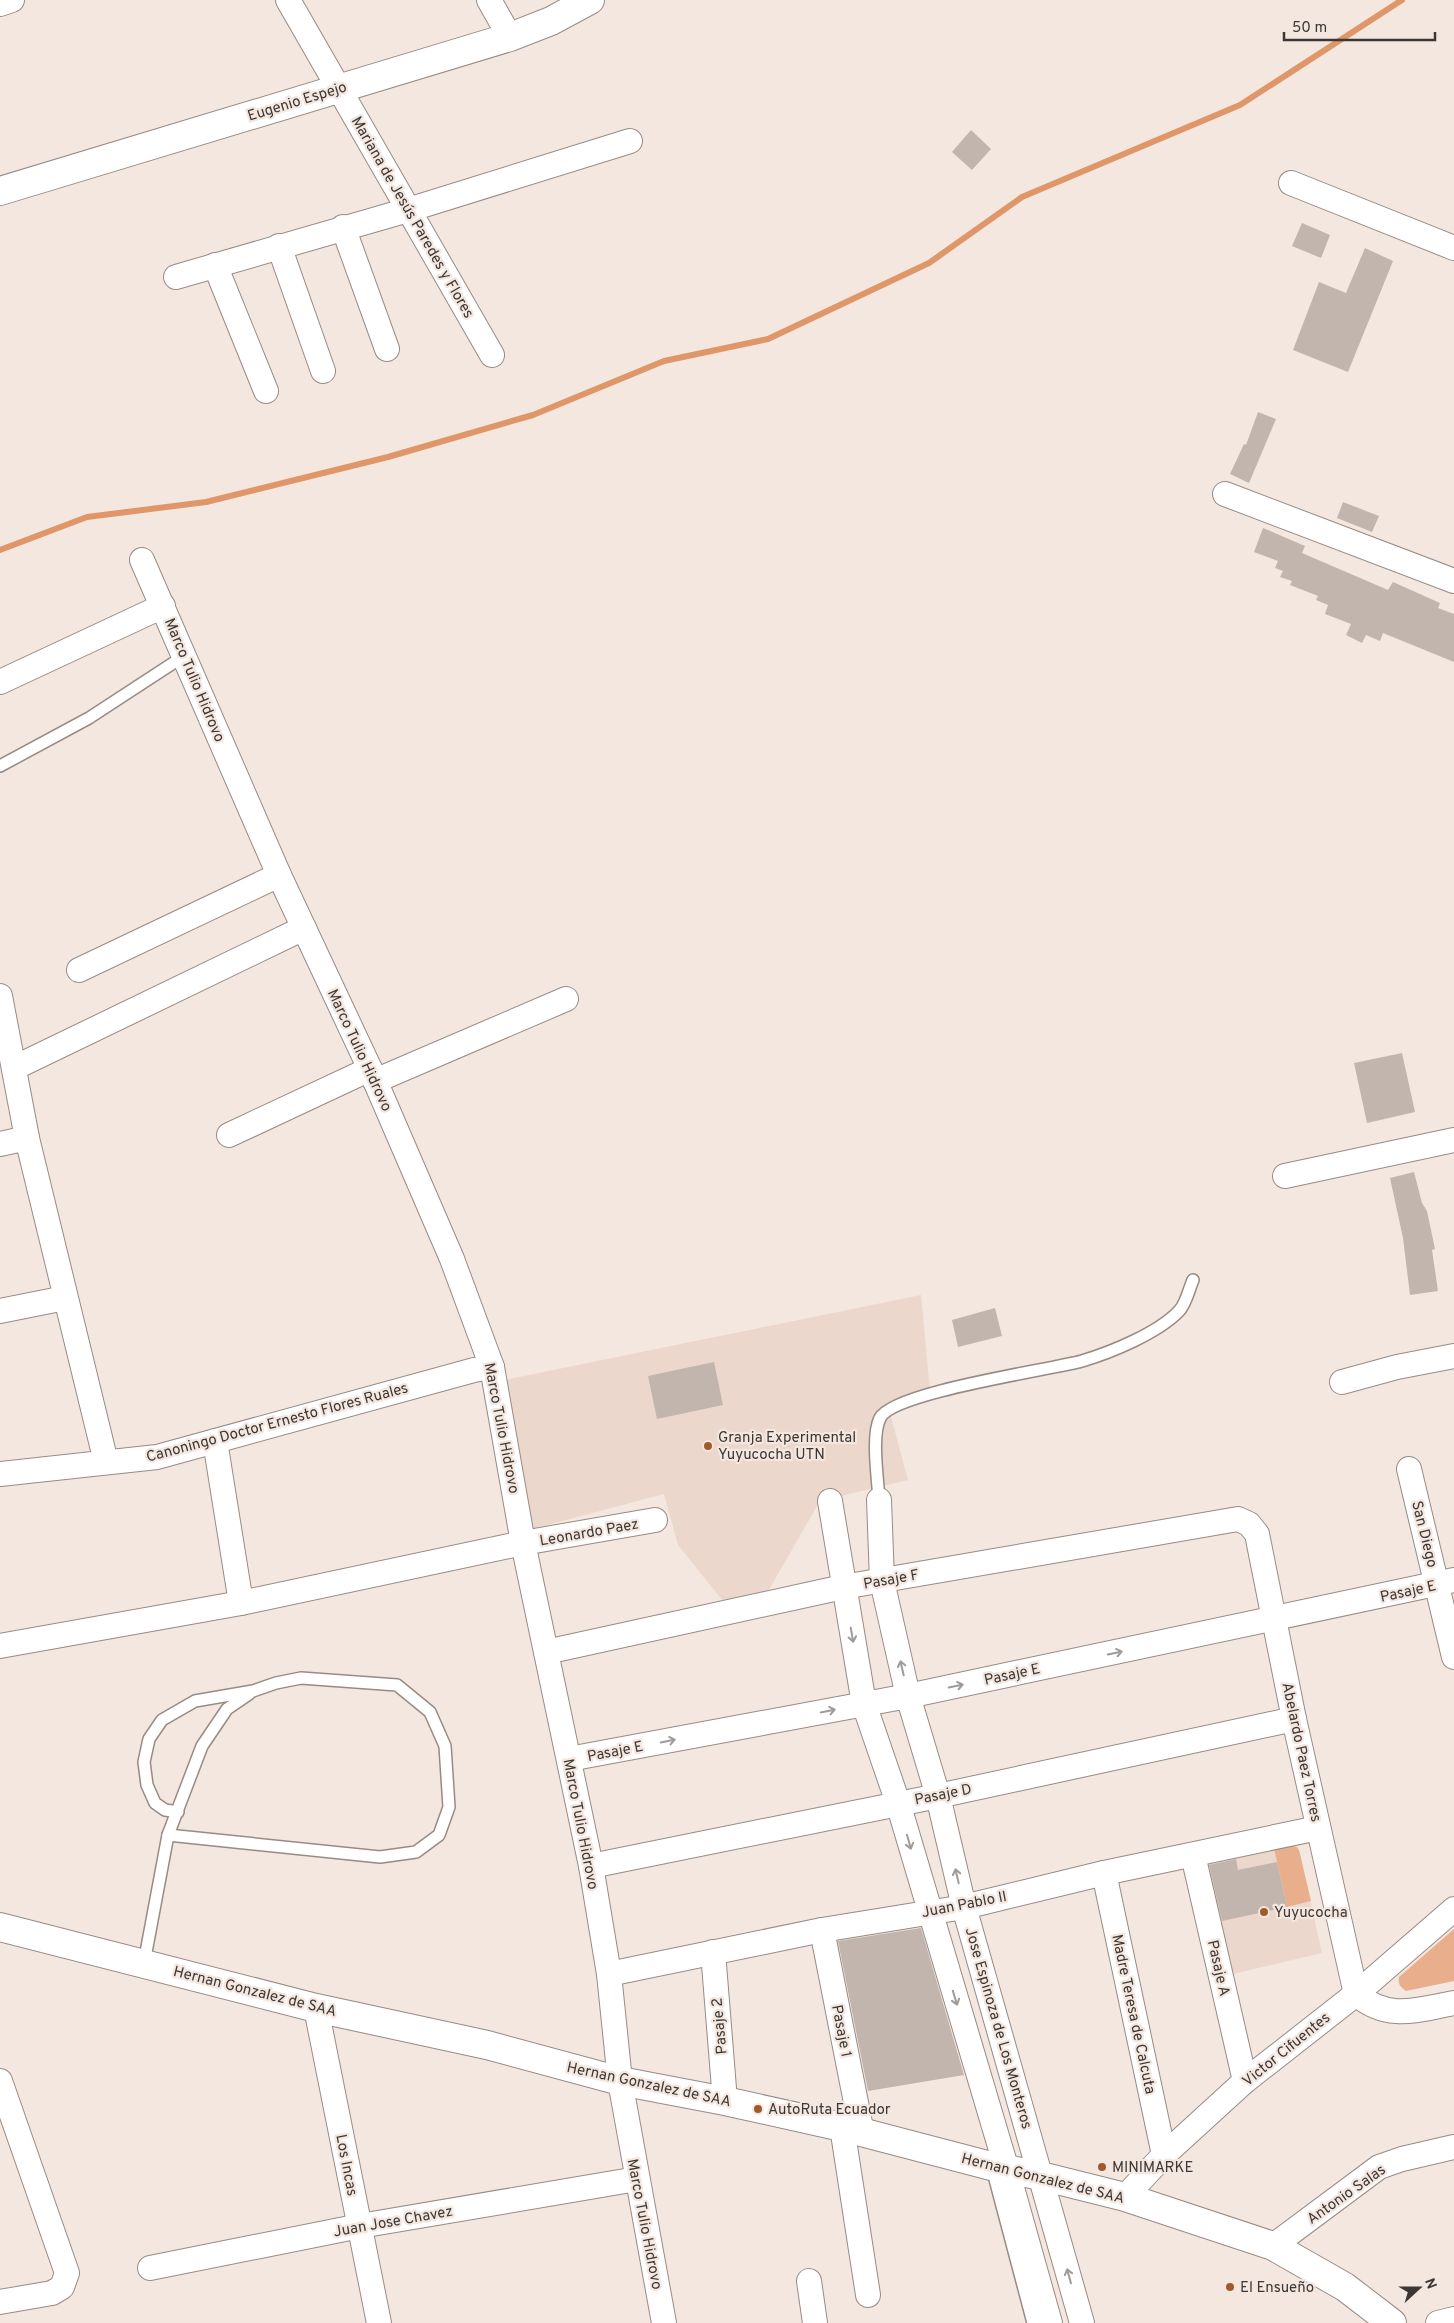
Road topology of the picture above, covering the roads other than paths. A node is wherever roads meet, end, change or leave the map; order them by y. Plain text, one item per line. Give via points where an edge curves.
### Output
1 (12, 0) edge
2 (288, 0) edge
3 (489, 0) edge
4 (588, 0) edge
5 (0, 4) edge
6 (510, 37) junction
7 (340, 88) junction
8 (630, 141) dead end
9 (1292, 183) dead end
10 (0, 191) edge
11 (408, 210) junction
12 (343, 227) junction
13 (280, 246) junction
14 (1454, 248) edge
15 (215, 265) junction
16 (176, 277) dead end
17 (386, 349) dead end
18 (492, 355) dead end
19 (323, 371) dead end
20 (266, 391) dead end
21 (1225, 494) dead end
22 (142, 560) dead end
23 (1454, 581) edge
24 (163, 606) junction
25 (184, 656) junction
26 (0, 682) edge
27 (0, 766) edge
28 (279, 875) junction
29 (304, 928) junction
30 (79, 970) dead end
31 (0, 996) edge
32 (566, 999) dead end
33 (14, 1068) junction
34 (373, 1075) junction
35 (229, 1135) dead end
36 (27, 1138) junction
37 (1454, 1140) edge
38 (0, 1144) edge
39 (1285, 1176) dead end
40 (1193, 1280) dead end
41 (65, 1298) junction
42 (0, 1311) edge
43 (1454, 1356) edge
44 (492, 1367) junction
45 (1342, 1382) dead end
46 (215, 1441) junction
47 (106, 1462) junction
48 (1409, 1469) dead end
49 (0, 1474) edge
50 (879, 1500) joint
51 (830, 1501) dead end
52 (1238, 1519) joint
53 (655, 1520) dead end
54 (523, 1543) junction
55 (882, 1581) junction
56 (1446, 1582) edge
57 (844, 1587) junction
58 (242, 1603) junction
59 (1274, 1618) junction
60 (0, 1646) edge
61 (546, 1652) junction
62 (1454, 1656) edge
63 (253, 1692) junction
64 (908, 1696) junction
65 (864, 1704) junction
66 (1294, 1719) junction
67 (569, 1759) junction
68 (938, 1796) junction
69 (898, 1803) junction
70 (178, 1812) junction
71 (1318, 1828) junction
72 (168, 1835) junction
73 (1193, 1855) junction
74 (591, 1866) junction
75 (1104, 1873) junction
76 (964, 1907) junction
77 (1454, 1909) edge
78 (929, 1911) junction
79 (0, 1927) edge
80 (822, 1930) junction
81 (713, 1952) junction
82 (144, 1963) junction
83 (609, 1974) junction
84 (1356, 1994) junction
85 (1454, 2002) edge
86 (316, 2008) junction
87 (0, 2081) edge
88 (620, 2081) junction
89 (1245, 2081) junction
90 (726, 2101) junction
91 (852, 2130) junction
92 (1454, 2147) edge
93 (1164, 2155) junction
94 (999, 2168) junction
95 (1041, 2176) junction
96 (636, 2179) junction
97 (1125, 2197) junction
98 (360, 2226) junction
99 (1272, 2246) junction
100 (150, 2268) dead end
101 (809, 2281) dead end
102 (868, 2295) dead end
103 (0, 2302) edge
104 (1454, 2318) edge
105 (379, 2323) edge
106 (664, 2323) edge
107 (815, 2323) edge
108 (1033, 2323) edge
109 (1050, 2323) edge
110 (1082, 2323) edge
111 (1392, 2323) edge
112 (1438, 2323) edge

1 - 5 street
2 - 7 street, Mariana de Jesús Paredes y Flores
3 - 6 street
4 - 6 street, Eugenio Espejo via 551,21
6 - 7 street, Eugenio Espejo
7 - 10 street, Eugenio Espejo
7 - 11 street, Mariana de Jesús Paredes y Flores
8 - 11 street
9 - 14 street
11 - 12 street
11 - 18 street, Mariana de Jesús Paredes y Flores
12 - 13 street
12 - 17 street
13 - 15 street
13 - 19 street
15 - 16 street
15 - 20 street
21 - 23 street
22 - 24 street, Marco Tulio Hidrovo
24 - 25 street, Marco Tulio Hidrovo
24 - 26 street
25 - 27 lane via 89,718
25 - 28 street, Marco Tulio Hidrovo
28 - 29 street, Marco Tulio Hidrovo
28 - 30 street
29 - 33 street
29 - 34 street, Marco Tulio Hidrovo
31 - 33 street
32 - 34 street
33 - 36 street
34 - 35 street
34 - 44 street, Marco Tulio Hidrovo via 452,1259
36 - 38 street
36 - 41 street
37 - 39 street
40 - 50 lane via 1181,1309 1163,1325 1130,1342 1082,1361 971,1383 888,1409 881,1416 878,1431
41 - 42 street
41 - 47 street
43 - 45 street
44 - 46 street, Canoningo Doctor Ernesto Flores Ruales
44 - 54 street, Marco Tulio Hidrovo
46 - 47 street, Canoningo Doctor Ernesto Flores Ruales via 157,1457
46 - 58 street
47 - 49 street, Canoningo Doctor Ernesto Flores Ruales
48 - 56 street, San Diego
50 - 55 street, Jose Espinoza de Los Monteros
51 - 57 street
52 - 55 street, Pasaje F
52 - 59 street, Abelardo Paez Torres via 1250,1524 1257,1534
53 - 54 street, Leonardo Paez
54 - 58 street, Leonardo Paez
54 - 61 street, Marco Tulio Hidrovo
55 - 57 street, Pasaje F
64 -> 55 street, Jose Espinoza de Los Monteros
56 - 59 street, Pasaje E
56 - 62 street, San Diego
57 - 61 street, Pasaje F
57 -> 65 street
58 - 60 street, Leonardo Paez
64 -> 59 street, Pasaje E
59 - 66 street, Abelardo Paez Torres
61 - 67 street, Marco Tulio Hidrovo
63 - 70 lane via 227,1709 202,1746
63 - 70 lane via 195,1701 162,1720 149,1739 144,1762 147,1785 155,1803 166,1810
63 - 72 lane via 301,1678 397,1685 430,1712 445,1746 448,1807 438,1834 416,1852 380,1857
64 - 65 street, Pasaje E
64 - 68 street, Jose Espinoza de Los Monteros
67 -> 65 street, Pasaje E
65 - 69 street
66 - 68 street, Pasaje D
66 - 71 street, Abelardo Paez Torres
67 - 74 street, Marco Tulio Hidrovo
68 - 69 street, Pasaje D
76 -> 68 street, Jose Espinoza de Los Monteros
69 - 74 street, Pasaje D
69 -> 78 street
70 - 72 lane
71 - 73 street, Juan Pablo II
71 - 84 street, Abelardo Paez Torres
72 - 82 lane
73 - 75 street, Juan Pablo II
73 - 89 street, Pasaje A
74 - 83 street, Marco Tulio Hidrovo
75 - 76 street, Juan Pablo II
75 - 93 street, Madre Teresa de Calcuta
76 - 78 street, Juan Pablo II
76 - 95 street, Jose Espinoza de Los Monteros
77 - 84 street, Victor Cifuentes
78 - 80 street, Juan Pablo II
78 -> 94 street
79 - 82 street, Hernan Gonzalez de SAA
80 - 81 street, Juan Pablo II
80 - 91 street, Pasaje 1
81 - 83 street, Juan Pablo II
81 - 90 street, Pasaje 2
82 - 86 street, Hernan Gonzalez de SAA
83 - 88 street, Marco Tulio Hidrovo
84 - 85 street via 1381,2010 1410,2011
84 - 89 street, Victor Cifuentes
86 - 88 street, Hernan Gonzalez de SAA via 487,2045
86 - 98 street, Los Incas
87 - 103 street via 67,2274 62,2286 52,2293
88 - 90 street, Hernan Gonzalez de SAA
88 - 96 street, Marco Tulio Hidrovo
89 - 93 street, Victor Cifuentes
90 - 91 street, Hernan Gonzalez de SAA
91 - 94 street, Hernan Gonzalez de SAA
91 - 102 street, Pasaje 1
92 - 99 street, Antonio Salas via 1379,2167
93 - 97 street, Victor Cifuentes
94 - 95 street, Hernan Gonzalez de SAA
94 - 108 lane
94 - 109 street
95 - 97 street, Hernan Gonzalez de SAA
110 -> 95 street, Jose Espinoza de Los Monteros
96 - 98 street, Juan Jose Chavez
96 - 106 street, Marco Tulio Hidrovo
97 - 99 street, Hernan Gonzalez de SAA
98 - 100 street, Juan Jose Chavez
98 - 105 street, Los Incas
99 - 111 street, Hernan Gonzalez de SAA via 1344,2287
101 - 107 street
104 - 112 street

